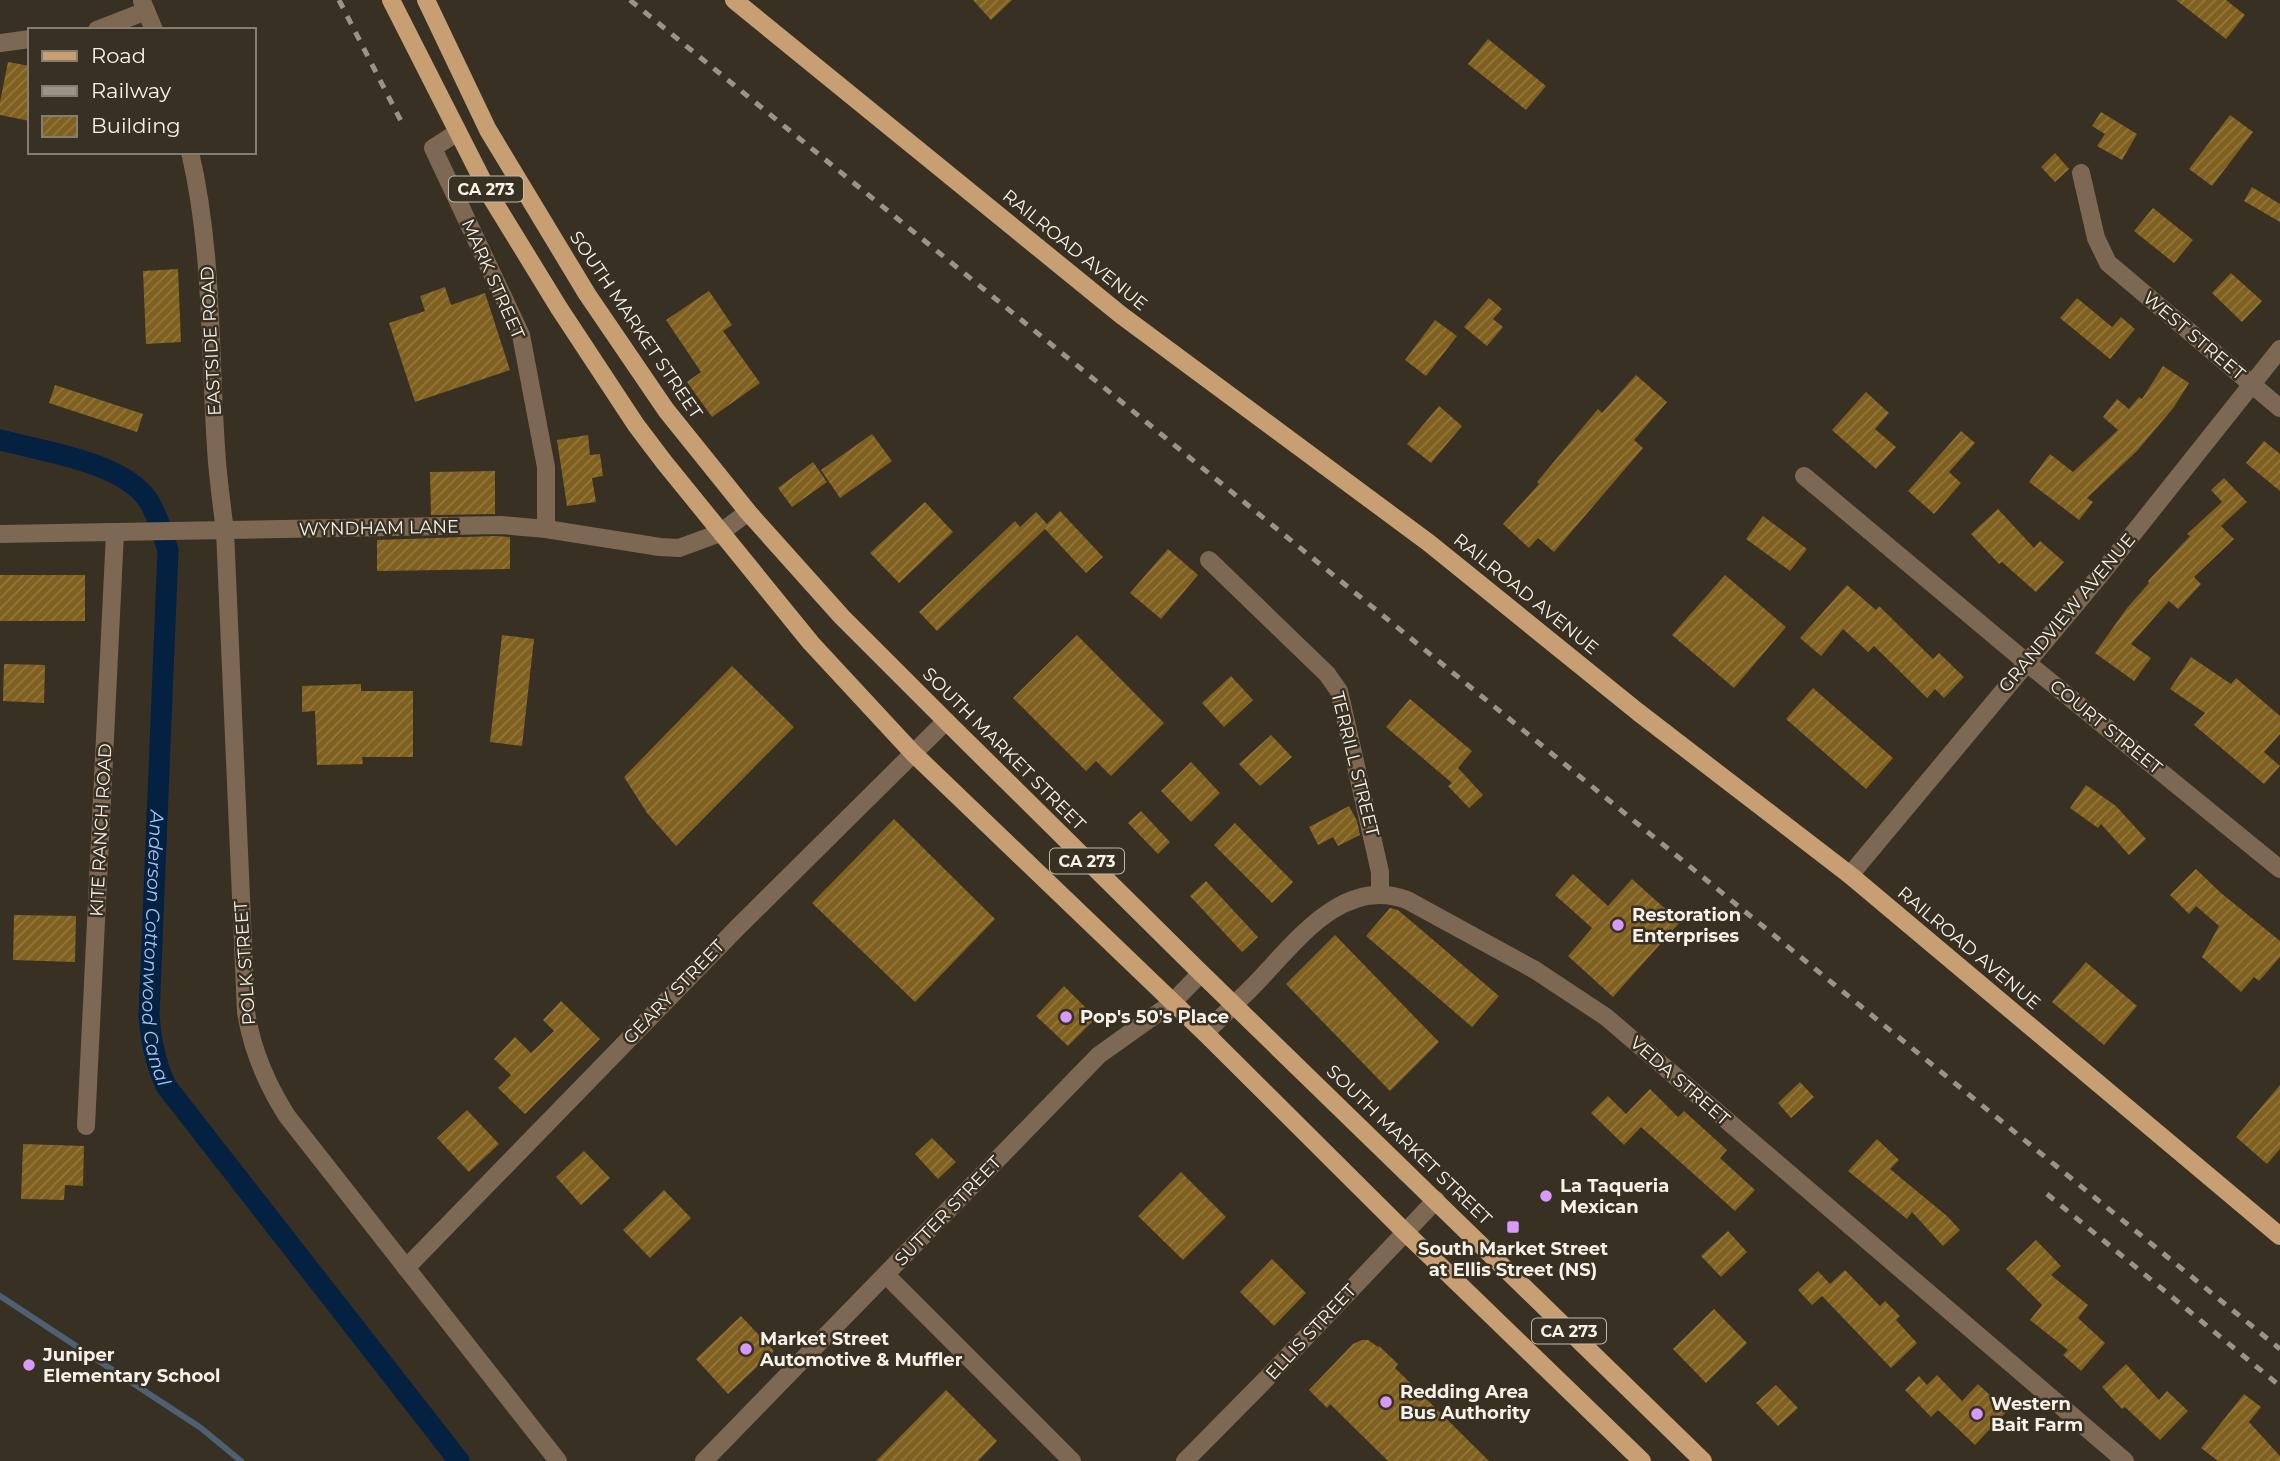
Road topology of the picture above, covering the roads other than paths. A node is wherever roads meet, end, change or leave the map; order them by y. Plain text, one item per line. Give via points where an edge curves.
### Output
1 (391, 0) edge
2 (426, 0) edge
3 (734, 0) edge
4 (144, 5) edge
5 (101, 28) edge
6 (153, 28) edge
7 (28, 39) edge
8 (0, 43) edge
9 (458, 132) junction
10 (190, 154) edge
11 (2081, 173) dead end
12 (2280, 349) edge
13 (2253, 386) junction
14 (2280, 408) edge
15 (1804, 476) dead end
16 (748, 512) junction
17 (546, 529) junction
18 (225, 531) junction
19 (115, 533) junction
20 (720, 533) junction
21 (0, 534) edge
22 (1209, 560) dead end
23 (2026, 662) junction
24 (946, 721) junction
25 (913, 753) junction
26 (2280, 869) edge
27 (1850, 875) junction
28 (1380, 894) junction
29 (1201, 973) junction
30 (1172, 1003) junction
31 (1235, 1004) junction
32 (1205, 1033) junction
33 (86, 1126) dead end
34 (1436, 1200) junction
35 (1405, 1232) junction
36 (2280, 1236) edge
37 (407, 1268) junction
38 (886, 1275) junction
39 (1696, 1458) edge
40 (558, 1461) edge
41 (704, 1461) edge
42 (1072, 1461) edge
43 (1185, 1461) edge
44 (1642, 1461) edge
45 (2125, 1461) edge

1 - 9 main road, CA 273
2 - 16 main road, SOUTH MARKET STREET / CA 273 via 488,130 587,294 666,410
3 - 27 main road, RAILROAD AVENUE via 1121,315 1429,543
4 - 5 street
4 - 6 street
7 - 8 street
9 - 17 street, MARK STREET via 433,148 521,335 546,467
9 - 20 main road, CA 273 via 491,197 559,308 636,425
10 - 18 street, EASTSIDE ROAD via 207,250 217,462
11 - 13 street, WEST STREET via 2096,238 2108,263
12 - 13 street, GRANDVIEW AVENUE
13 - 14 street, WEST STREET
13 - 23 street, GRANDVIEW AVENUE
15 - 23 street, COURT STREET
16 - 20 street, WYNDHAM LANE
16 - 24 main road, SOUTH MARKET STREET / CA 273 via 842,617
17 - 18 street, WYNDHAM LANE via 501,525
17 - 20 street, WYNDHAM LANE via 679,548
18 - 19 street, WYNDHAM LANE
18 - 37 street, POLK STREET via 243,970 250,1035 261,1069 287,1116
19 - 21 street, WYNDHAM LANE
19 - 33 street, KITE RANCH ROAD
20 - 25 main road, CA 273 via 811,643
22 - 28 street, TERRILL STREET via 1339,691 1380,872
23 - 26 street, COURT STREET
23 - 27 street, GRANDVIEW AVENUE
24 - 25 street, GEARY STREET
24 - 29 main road, SOUTH MARKET STREET / CA 273
25 - 30 main road, CA 273
25 - 37 street, GEARY STREET
27 - 36 main road, RAILROAD AVENUE
28 - 31 street, VEDA STREET via 1347,901 1328,912
28 - 45 street, VEDA STREET via 1419,906 1535,970 1606,1017
29 - 30 street, SUTTER STREET
29 - 31 main road, SOUTH MARKET STREET / CA 273
30 - 32 main road, CA 273
30 - 38 street, SUTTER STREET via 1099,1055
31 - 32 street, VEDA STREET
31 - 34 main road, SOUTH MARKET STREET / CA 273
32 - 35 main road, CA 273
34 - 35 street, ELLIS STREET
34 - 39 main road, SOUTH MARKET STREET / CA 273
35 - 43 street, ELLIS STREET
35 - 44 main road, CA 273
37 - 40 street, POLK STREET
38 - 41 street, SUTTER STREET
38 - 42 street

